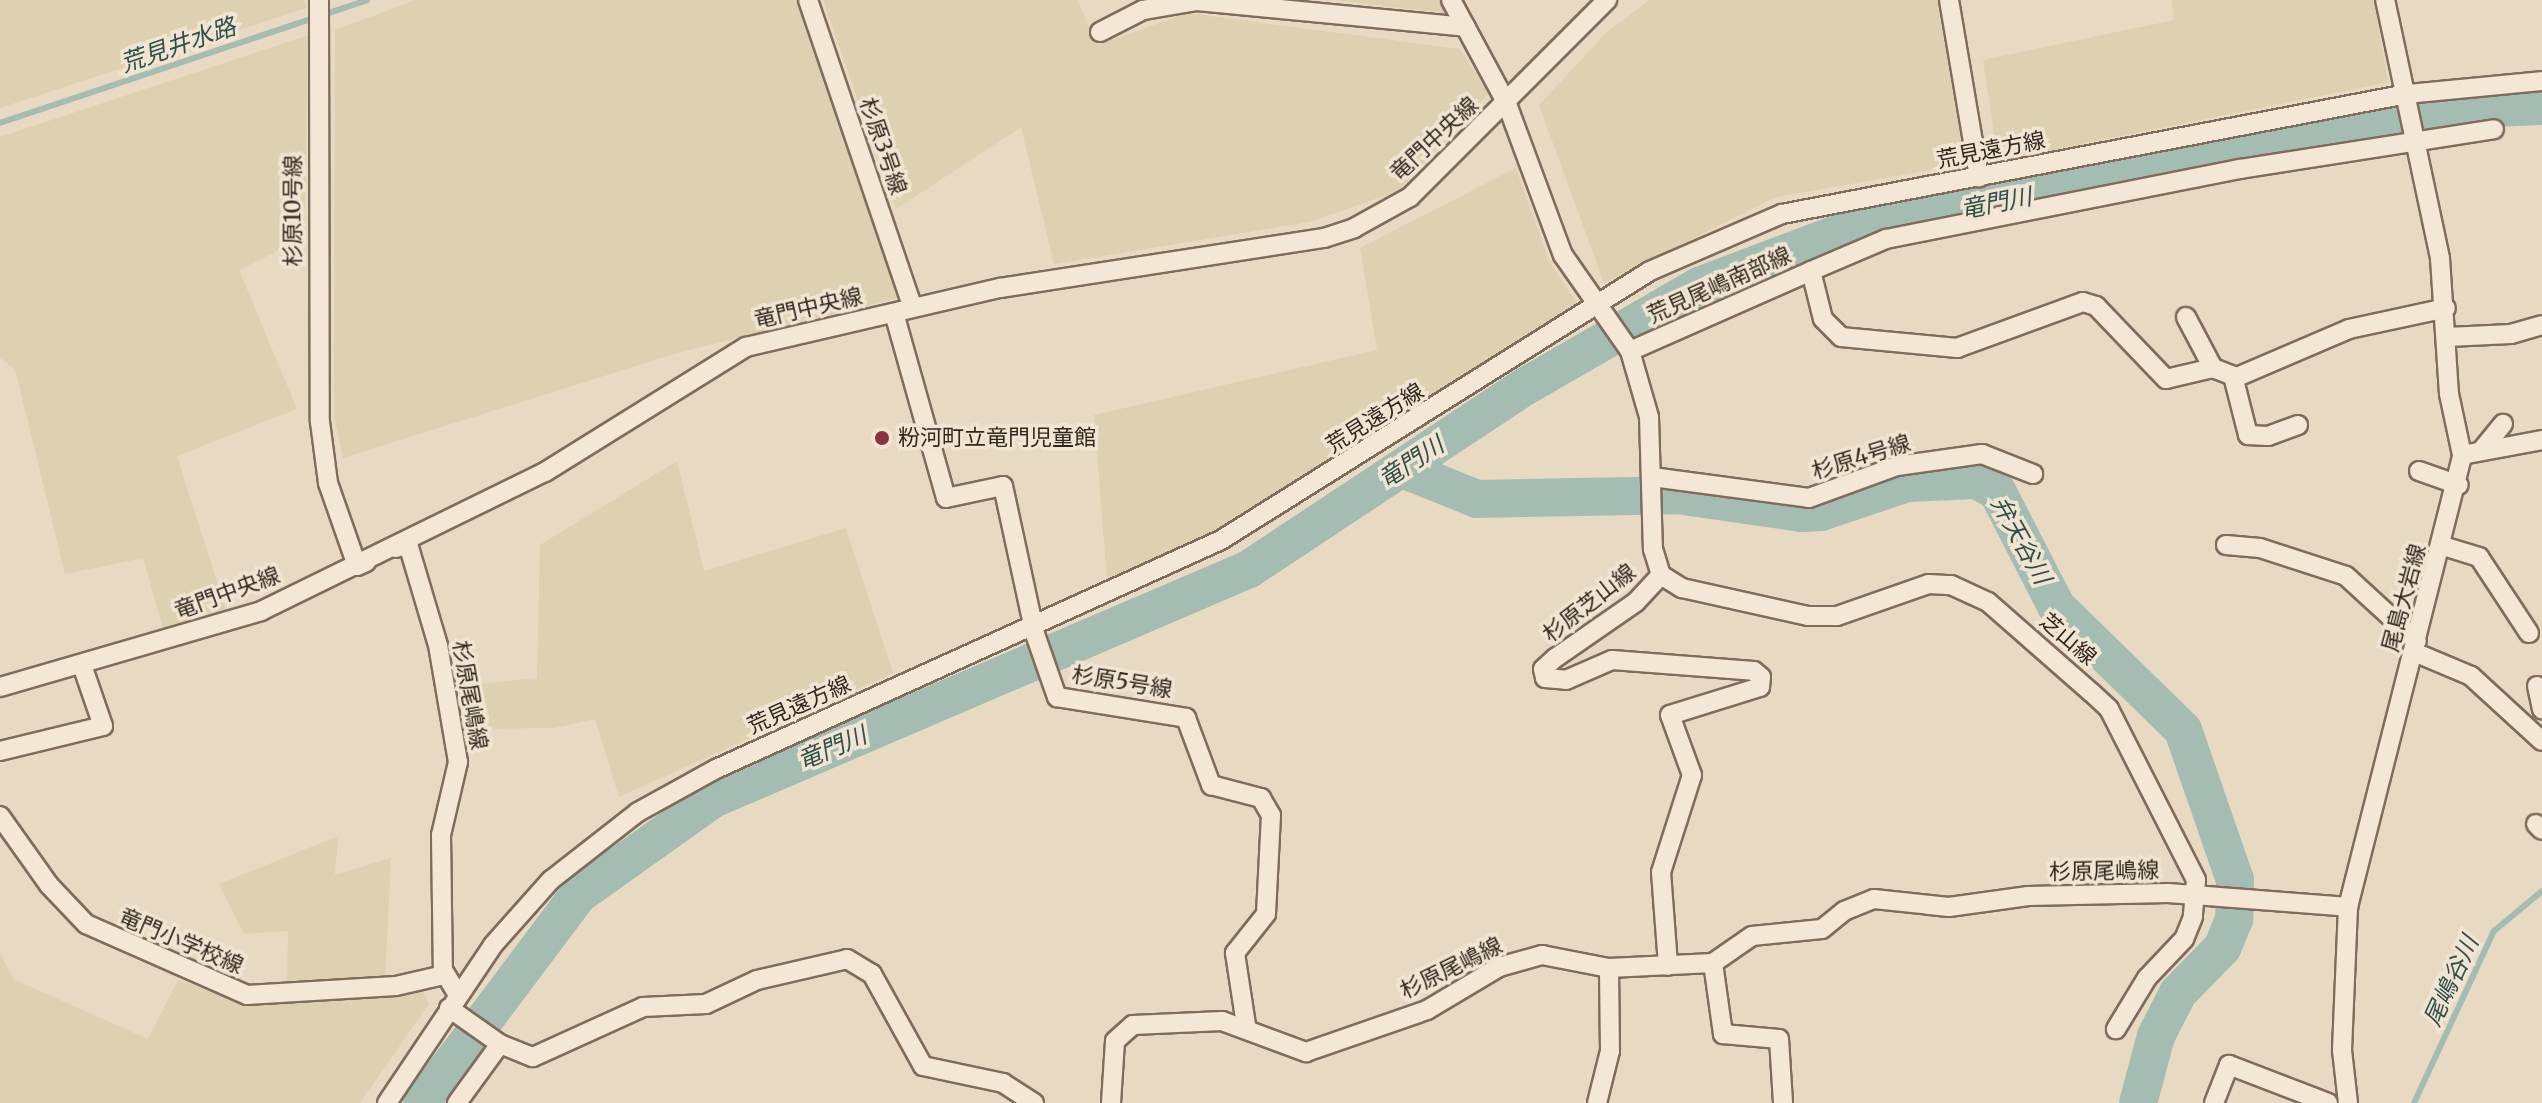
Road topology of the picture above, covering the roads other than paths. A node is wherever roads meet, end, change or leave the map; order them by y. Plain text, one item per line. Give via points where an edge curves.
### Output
1 (808, 0) edge
2 (1451, 0) edge
3 (1607, 0) edge
4 (1949, 0) edge
5 (2385, 0) edge
6 (320, 11) edge
7 (1466, 27) junction
8 (1100, 32) dead end
9 (2542, 81) edge
10 (2408, 100) junction
11 (1507, 104) junction
12 (2494, 129) dead end
13 (2414, 139) junction
14 (1979, 177) junction
15 (1811, 271) junction
16 (2446, 308) junction
17 (904, 310) junction
18 (1601, 311) junction
19 (2186, 317) dead end
20 (2542, 325) edge
21 (2448, 337) junction
22 (1629, 350) junction
23 (2213, 368) junction
24 (2233, 376) junction
25 (2503, 424) dead end
26 (2298, 425) dead end
27 (2542, 440) edge
28 (2481, 451) junction
29 (2462, 455) junction
30 (2419, 471) dead end
31 (2033, 474) dead end
32 (1652, 480) junction
33 (2459, 485) junction
34 (408, 544) junction
35 (2226, 545) dead end
36 (2443, 546) junction
37 (357, 566) junction
38 (1661, 575) junction
39 (1034, 631) junction
40 (2529, 633) dead end
41 (2416, 647) junction
42 (82, 665) junction
43 (2537, 686) dead end
44 (0, 687) edge
45 (2542, 709) edge
46 (2542, 741) edge
47 (0, 751) edge
48 (0, 816) edge
49 (2206, 896) junction
50 (2348, 907) junction
51 (1713, 963) junction
52 (1668, 966) junction
53 (1609, 968) junction
54 (444, 975) junction
55 (454, 1006) junction
56 (1246, 1025) junction
57 (2116, 1029) dead end
58 (498, 1043) junction
59 (387, 1103) edge
60 (457, 1103) edge
61 (1034, 1103) edge
62 (1111, 1103) edge
63 (1597, 1103) edge
64 (1783, 1103) edge
65 (2214, 1103) edge
66 (2328, 1103) edge
67 (2348, 1103) edge

1 - 17 street, 杉原3号線
2 - 7 street, 杉原芝山線
3 - 11 street, 竜門中央線
4 - 14 street
5 - 10 street, 尾島大岩線
6 - 37 street, 杉原10号線 via 320,422 328,483
7 - 8 street via 1197,1 1143,10
7 - 11 street, 杉原芝山線
9 - 10 street, 荒見遠方線
10 - 13 street, 尾島大岩線
10 - 14 street, 荒見遠方線
11 - 17 street, 竜門中央線 via 1410,197 1354,228 1280,245 1051,278
11 - 18 street, 杉原芝山線 via 1563,255
12 - 13 street
13 - 15 street via 1886,239
13 - 16 street, 尾島大岩線
14 - 18 street, 荒見遠方線 via 1782,214 1650,271
15 - 22 street, 荒見尾嶋南部線
15 - 23 street, 荒見尾嶋南部線 via 1823,319 1841,337 1957,348 2083,302 2096,306 2166,379
16 - 21 street, 尾島大岩線
16 - 24 street via 2349,329
17 - 34 street, 竜門中央線 via 746,347 716,361 545,472
17 - 39 street, 杉原5号線 via 946,498 1003,486
18 - 22 street, 杉原芝山線
18 - 39 street, 荒見遠方線 via 1221,540
19 - 23 street
20 - 21 street via 2511,334
21 - 29 street, 尾島大岩線 via 2449,394
22 - 32 street, 杉原芝山線 via 1647,402
23 - 24 street
24 - 26 street via 2248,435 2268,436
25 - 28 street
27 - 28 street
28 - 29 street
29 - 33 street, 尾島大岩線
30 - 33 street
31 - 32 street, 杉原4号線 via 1982,454 1897,466 1809,498
32 - 38 street, 杉原芝山線 via 1653,549
33 - 36 street, 尾島大岩線
34 - 37 street, 竜門中央線
34 - 54 street, 杉原尾嶋線 via 438,645 458,762 441,835
35 - 41 street via 2260,548 2346,576
36 - 40 street via 2479,557
36 - 41 street, 尾島大岩線
37 - 42 street, 竜門中央線 via 261,611
38 - 49 street, 芝山線 via 1697,593 1808,616 1867,608 1929,584 1971,591 2109,709
38 - 52 street, 杉原芝山線 via 1636,602 1543,669 1555,682 1612,660 1754,671 1761,677 1760,687 1670,715 1692,775 1661,872
39 - 55 street, 荒見遠方線 via 716,769 638,812 551,880
39 - 56 street, 杉原5号線 via 1057,697 1186,718 1211,785 1261,798 1271,815 1266,914 1235,953
41 - 46 street via 2471,676
41 - 50 street, 尾島大岩線
42 - 44 street, 竜門中央線
42 - 47 street via 103,726
43 - 45 street
48 - 54 street, 竜門小学校線 via 49,885 86,924 247,995 396,986
49 - 50 street, 杉原尾嶋線
49 - 51 street, 杉原尾嶋線 via 2028,896 1949,907 1874,899 1844,911 1822,929 1752,936
49 - 57 street via 2184,939 2147,978
50 - 67 street, 尾島大岩線 via 2342,1050
51 - 52 street, 杉原尾嶋線
51 - 64 street via 1723,1034 1779,1039
52 - 53 street, 杉原尾嶋線
53 - 56 street, 杉原尾嶋線 via 1542,955 1499,967 1427,1010 1306,1052
53 - 63 street via 1610,1051
54 - 55 street
55 - 58 street
55 - 59 street, 荒見遠方線
56 - 62 street, 杉原尾嶋線 via 1159,1023 1121,1031 1115,1041
58 - 60 street
58 - 61 street via 533,1057 643,1007 706,1004 757,980 847,959 872,974 923,1066 1003,1083
65 - 66 street via 2229,1065

